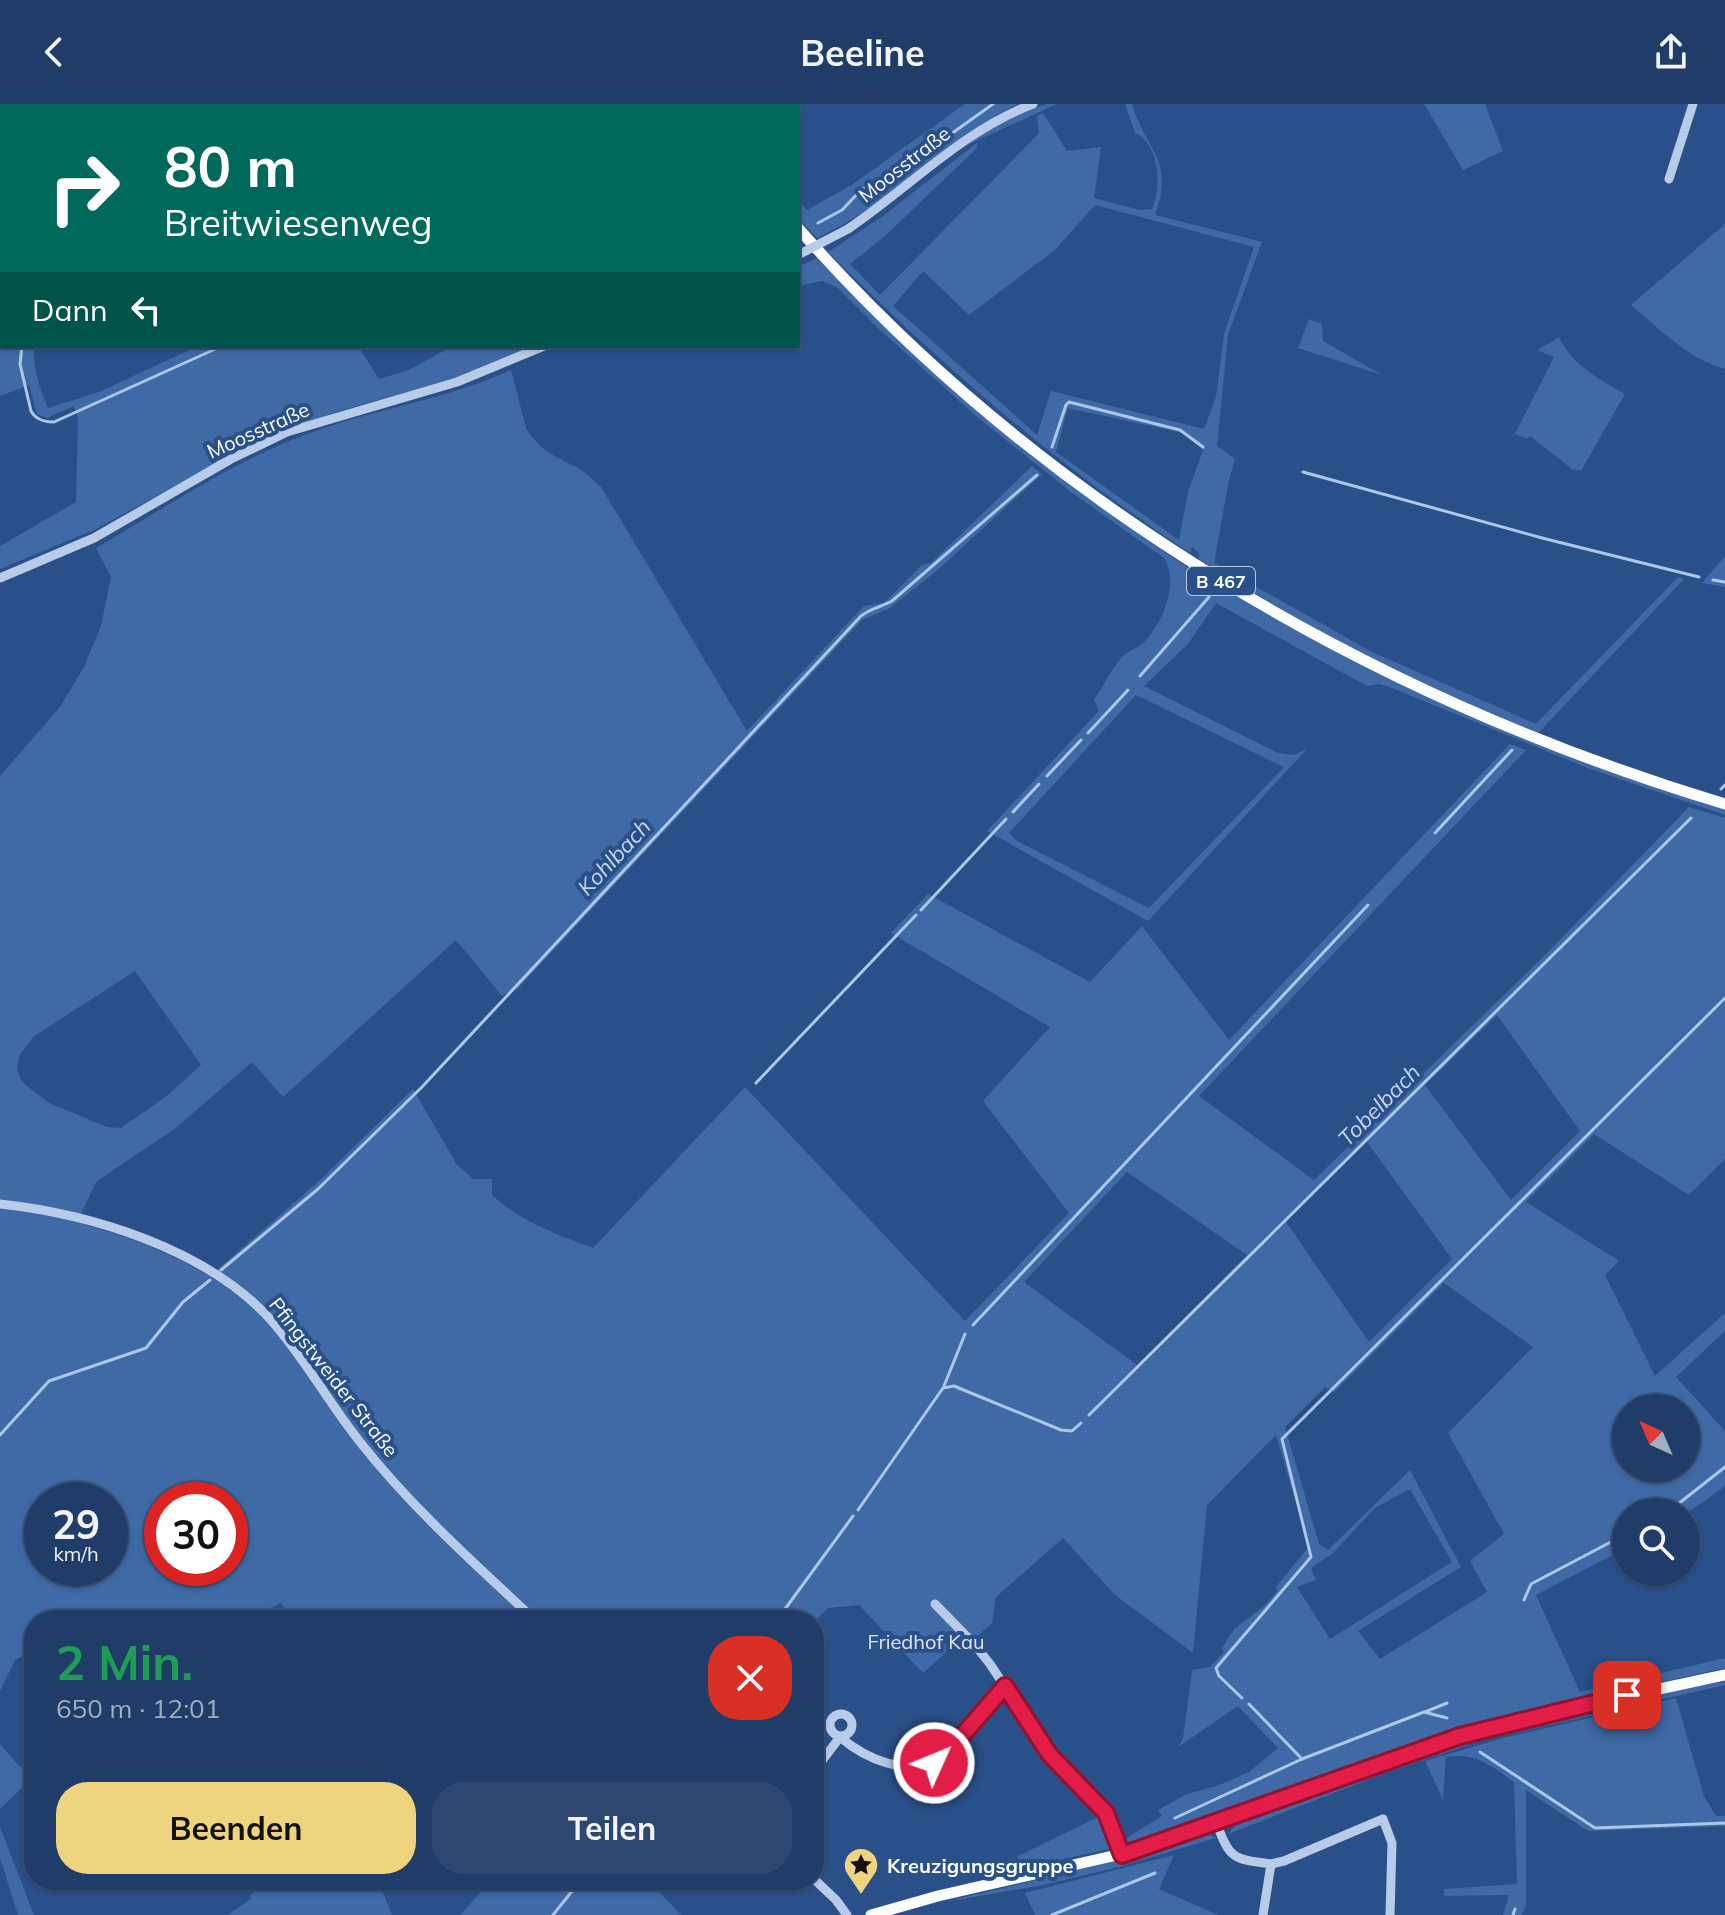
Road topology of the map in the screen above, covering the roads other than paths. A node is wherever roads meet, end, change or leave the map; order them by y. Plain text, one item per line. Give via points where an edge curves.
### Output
1 (1033, 104) edge
2 (1693, 104) edge
3 (1669, 179) dead end
4 (800, 230) edge
5 (800, 254) edge
6 (539, 348) edge
7 (0, 578) edge
8 (1725, 804) edge
9 (0, 1204) edge
10 (935, 1604) dead end
11 (524, 1610) edge
12 (1725, 1675) edge
13 (1005, 1686) junction
14 (824, 1758) edge
15 (1216, 1822) junction
16 (1122, 1855) junction
17 (1271, 1864) junction
18 (824, 1889) edge
19 (847, 1915) edge
20 (871, 1915) edge
21 (1263, 1915) edge
22 (1390, 1915) edge

1 - 5 street, Moosstraße, bridge via 993,121 848,229
2 - 3 street
4 - 8 main road, B 467 via 881,315 991,415 1097,497 1215,577 1432,695 1581,755
6 - 7 street, Moosstraße via 457,382 279,436 94,538
9 - 11 street, Pfingstweider Straße via 34,1208 134,1236 184,1257 236,1288 279,1330 401,1492
10 - 13 street
12 - 15 main road via 1460,1736
13 - 14 street via 934,1763 874,1760 840,1737
13 - 16 street via 1050,1755 1106,1813
15 - 16 main road
15 - 17 street via 1237,1859
16 - 20 main road
17 - 21 street
17 - 22 street via 1383,1819 1393,1853
18 - 19 street

